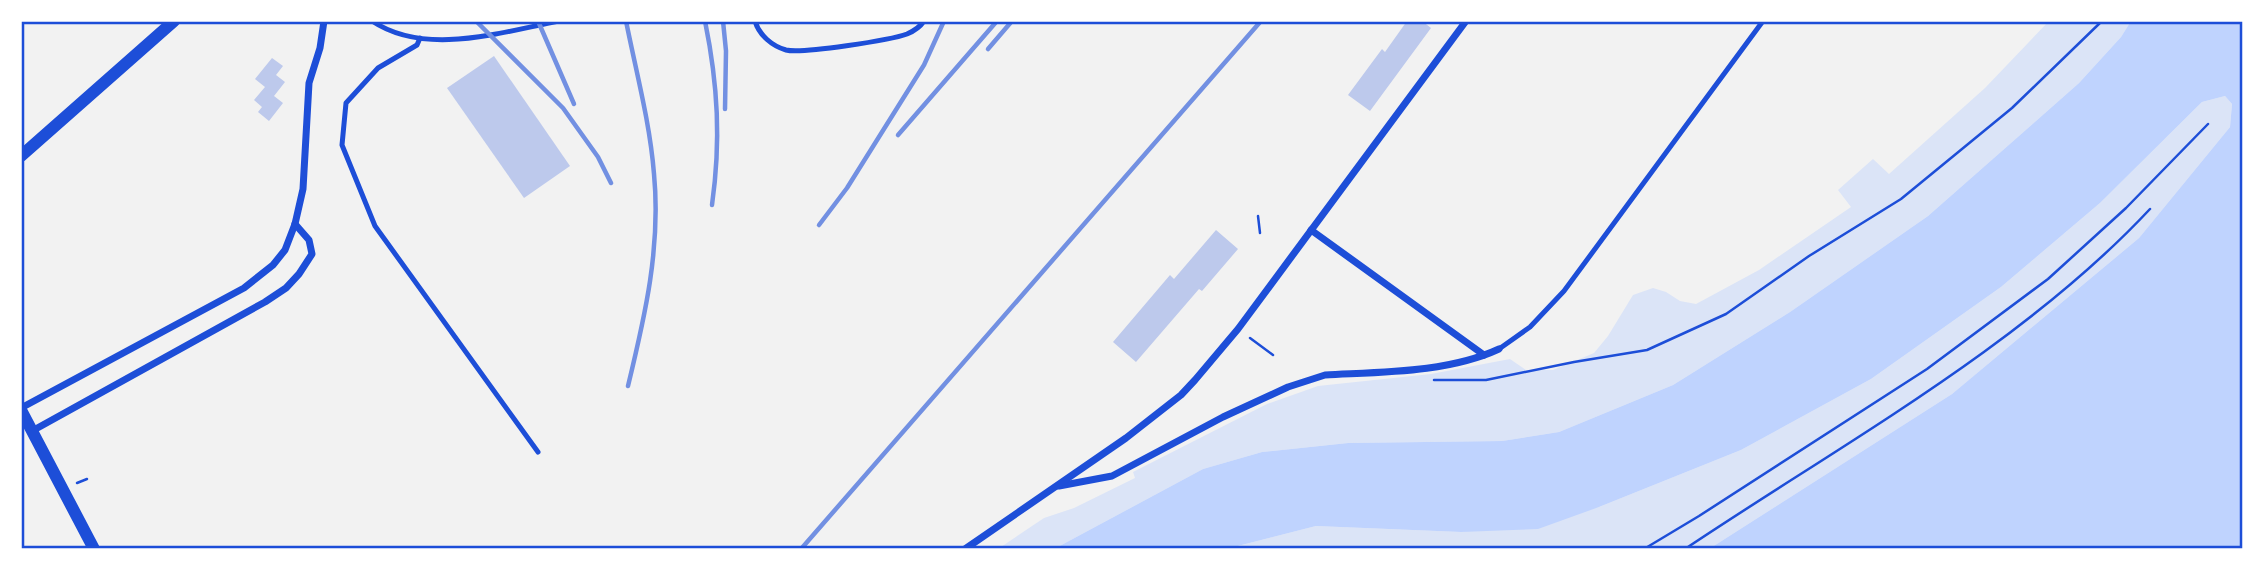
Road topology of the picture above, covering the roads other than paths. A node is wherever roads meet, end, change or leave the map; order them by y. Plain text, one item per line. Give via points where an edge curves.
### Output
1 (174, 21) edge
2 (324, 21) edge
3 (372, 21) edge
4 (559, 21) edge
5 (755, 21) edge
6 (924, 21) edge
7 (1466, 21) edge
8 (1763, 21) edge
9 (420, 38) junction
10 (21, 156) edge
11 (295, 224) junction
12 (1311, 230) junction
13 (1499, 349) joint
14 (1484, 355) junction
15 (21, 409) edge
16 (32, 431) junction
17 (538, 452) dead end
18 (1055, 487) junction
19 (94, 549) edge
20 (965, 549) edge

1 - 10 street
2 - 11 street via 309,83 303,189
3 - 9 lane
4 - 9 lane via 453,39
5 - 6 lane via 770,43 807,51 904,35
7 - 12 street
8 - 13 lane via 1564,291 1531,327
9 - 17 lane via 417,45 379,68 346,103 342,145 375,226
11 - 15 street via 285,250 243,288
11 - 16 street via 309,240 312,254 286,288
12 - 14 street
12 - 18 street via 1238,329 1181,395
13 - 14 street
14 - 18 street via 1418,368 1307,379 1223,417 1112,477
15 - 16 street
16 - 19 street
18 - 20 street

